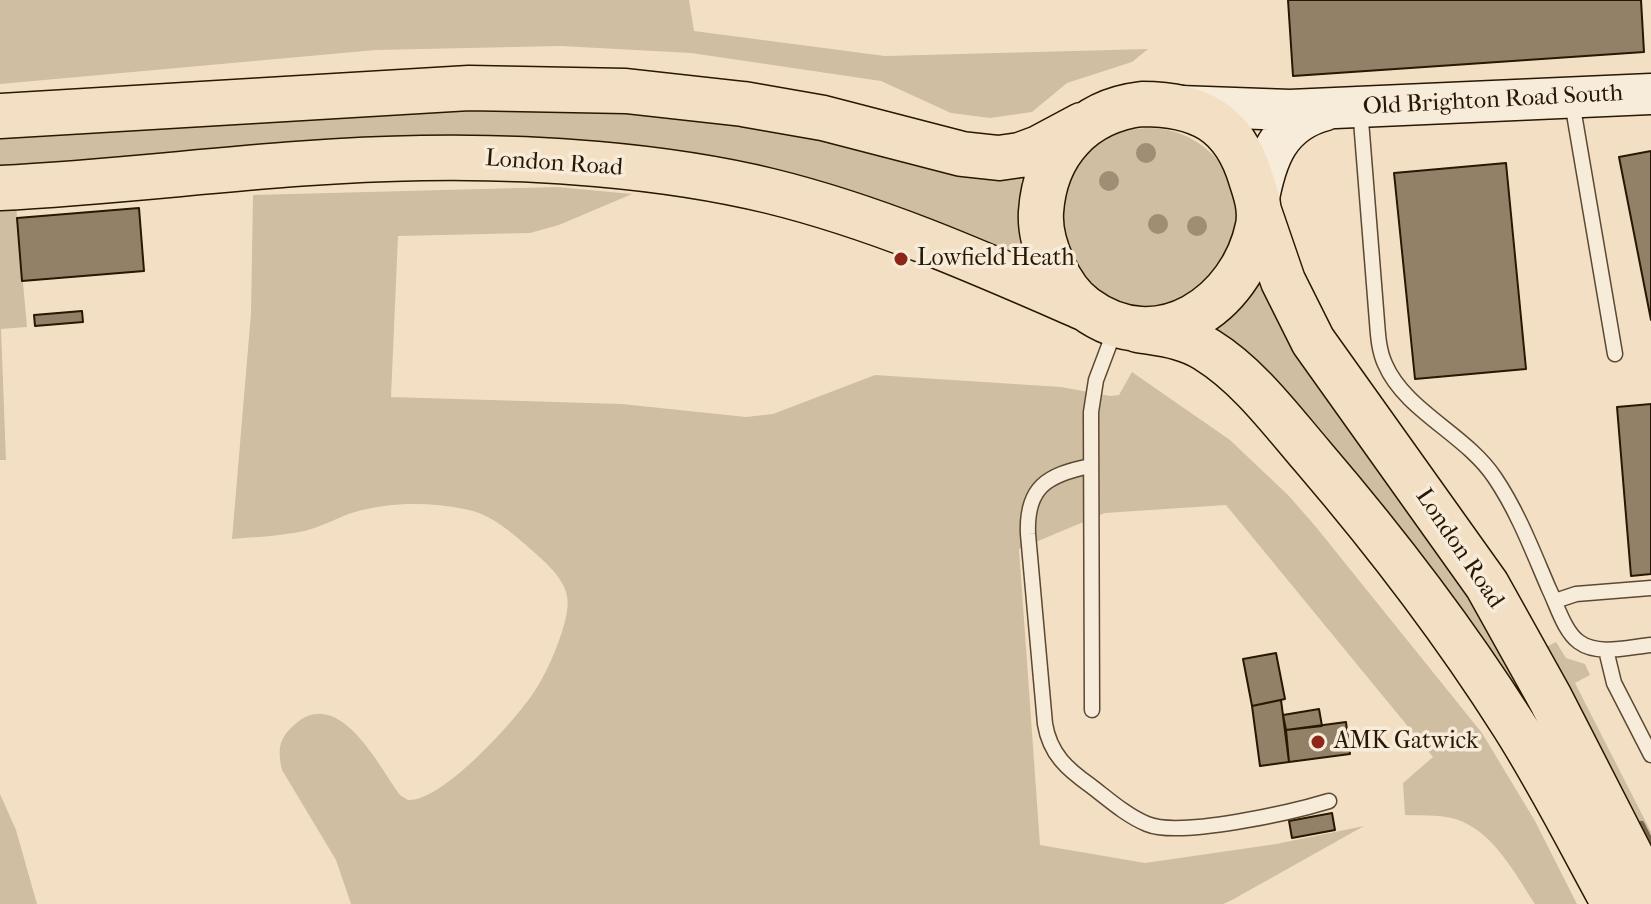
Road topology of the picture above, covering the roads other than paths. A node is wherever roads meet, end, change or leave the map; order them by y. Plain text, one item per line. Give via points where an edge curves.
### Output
1 (1651, 94) edge
2 (1571, 98) junction
3 (1176, 106) junction
4 (1347, 108) junction
5 (0, 116) edge
6 (1082, 125) junction
7 (0, 188) edge
8 (1259, 207) junction
9 (1114, 321) junction
10 (1615, 354) dead end
11 (1090, 466) junction
12 (1651, 588) edge
13 (1555, 601) junction
14 (1651, 645) edge
15 (1606, 650) junction
16 (1092, 710) dead end
17 (1651, 755) edge
18 (1329, 801) dead end
19 (1651, 895) edge
20 (1614, 904) edge

1 - 2 street, Old Brighton Road South
2 - 4 street, Old Brighton Road South
2 - 10 lane
3 - 4 street, Old Brighton Road South
3 - 6 main road via 1121,106
3 - 8 main road via 1210,118 1232,137
4 - 8 street, Old Brighton Road South via 1306,116 1284,134 1267,163
4 - 13 lane via 1384,362 1409,398 1468,445 1491,471
5 - 6 main road via 469,88 626,91 823,118 962,154 999,158 1039,148
6 - 9 main road via 1049,177 1040,221 1069,293
7 - 9 main road, London Road via 419,158 535,160 701,177 824,206 953,252
8 - 9 main road via 1253,243 1239,272 1204,311 1163,328
8 - 19 main road, London Road via 1283,281 1313,341 1487,585
9 - 11 lane via 1093,389
9 - 20 main road, London Road via 1185,339 1220,359 1343,492 1486,683
11 - 16 lane
11 - 18 lane via 1048,481 1029,504 1044,716 1059,760 1137,819 1157,827 1271,816
12 - 13 lane via 1570,594
13 - 15 lane via 1576,639
14 - 15 lane
15 - 17 lane via 1614,683

